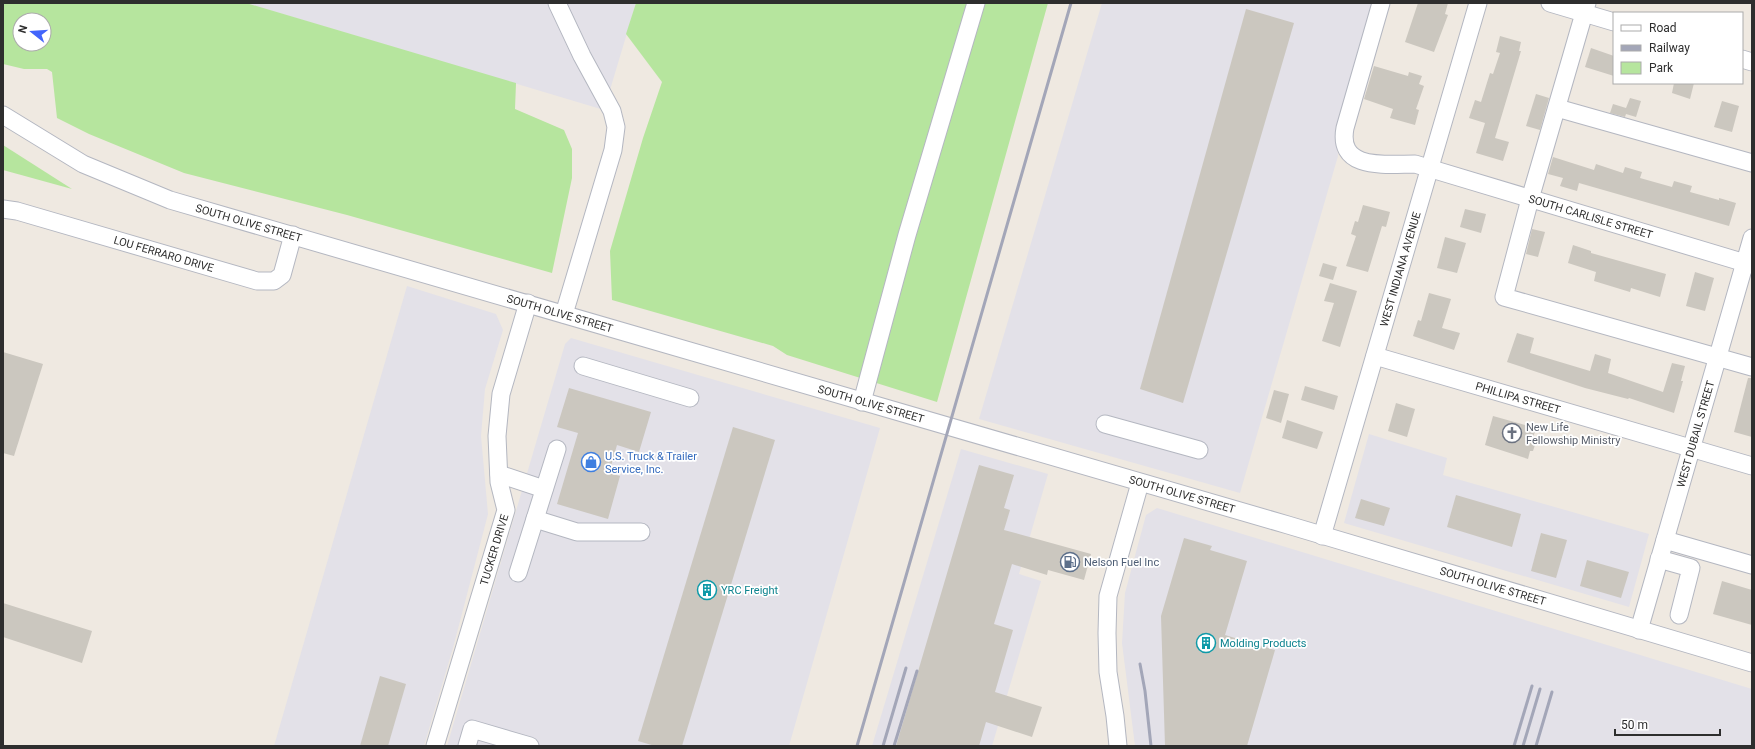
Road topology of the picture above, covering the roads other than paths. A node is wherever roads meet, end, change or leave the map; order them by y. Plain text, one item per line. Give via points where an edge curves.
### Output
1 (557, 3) edge
2 (976, 3) edge
3 (1381, 3) edge
4 (1478, 3) edge
5 (1550, 3) edge
6 (1585, 8) edge
7 (1613, 22) edge
8 (1557, 108) junction
9 (3, 115) edge
10 (1752, 163) edge
11 (1429, 170) junction
12 (1530, 199) junction
13 (3, 209) edge
14 (293, 235) junction
15 (1752, 238) edge
16 (1748, 263) edge
17 (528, 303) junction
18 (564, 314) junction
19 (1375, 356) junction
20 (1718, 357) junction
21 (582, 366) dead end
22 (1752, 367) edge
23 (690, 398) dead end
24 (862, 402) junction
25 (1105, 424) dead end
26 (1692, 449) junction
27 (557, 450) dead end
28 (1199, 450) dead end
29 (1752, 466) edge
30 (498, 474) junction
31 (1140, 483) junction
32 (544, 489) junction
33 (535, 519) junction
34 (641, 532) dead end
35 (1322, 536) junction
36 (1665, 540) junction
37 (1659, 558) junction
38 (1752, 565) edge
39 (518, 573) dead end
40 (1679, 615) dead end
41 (1639, 630) junction
42 (1752, 663) edge
43 (436, 746) edge
44 (467, 746) edge
45 (530, 746) edge
46 (1118, 746) edge

1 - 18 street via 612,112 616,128 612,150
2 - 24 street via 907,235
3 - 11 street, SOUTH CARLISLE STREET via 1345,128 1345,149 1350,156 1366,162 1415,164
4 - 11 street, WEST INDIANA AVENUE
5 - 6 street
6 - 7 street
6 - 8 street
8 - 10 street
8 - 12 street
9 - 14 street, SOUTH OLIVE STREET via 83,164 116,179 170,200
11 - 12 street, SOUTH CARLISLE STREET
11 - 19 street, WEST INDIANA AVENUE
12 - 16 street, SOUTH CARLISLE STREET
12 - 20 street via 1504,297
13 - 14 street, LOU FERRARO DRIVE via 258,281 274,281 282,275
14 - 17 street, SOUTH OLIVE STREET
15 - 16 street, WEST DUBAIL STREET
16 - 20 street, WEST DUBAIL STREET
17 - 18 street, SOUTH OLIVE STREET
17 - 30 street, TUCKER DRIVE via 501,394 497,436
18 - 24 street, SOUTH OLIVE STREET
19 - 26 street, PHILLIPA STREET
19 - 35 street, WEST INDIANA AVENUE
20 - 22 street
20 - 26 street, WEST DUBAIL STREET
21 - 23 street
24 - 31 street, SOUTH OLIVE STREET
25 - 28 street
26 - 29 street, PHILLIPA STREET
26 - 36 street, WEST DUBAIL STREET
27 - 32 street
30 - 32 street
30 - 43 street, TUCKER DRIVE via 506,510
31 - 35 street, SOUTH OLIVE STREET
31 - 46 street via 1108,596 1108,672
32 - 33 street
33 - 34 street via 577,532
33 - 39 street
35 - 41 street, SOUTH OLIVE STREET
36 - 37 street, WEST DUBAIL STREET
36 - 38 street
37 - 40 street via 1691,568
37 - 41 street, WEST DUBAIL STREET
41 - 42 street, SOUTH OLIVE STREET
44 - 45 street via 472,729

